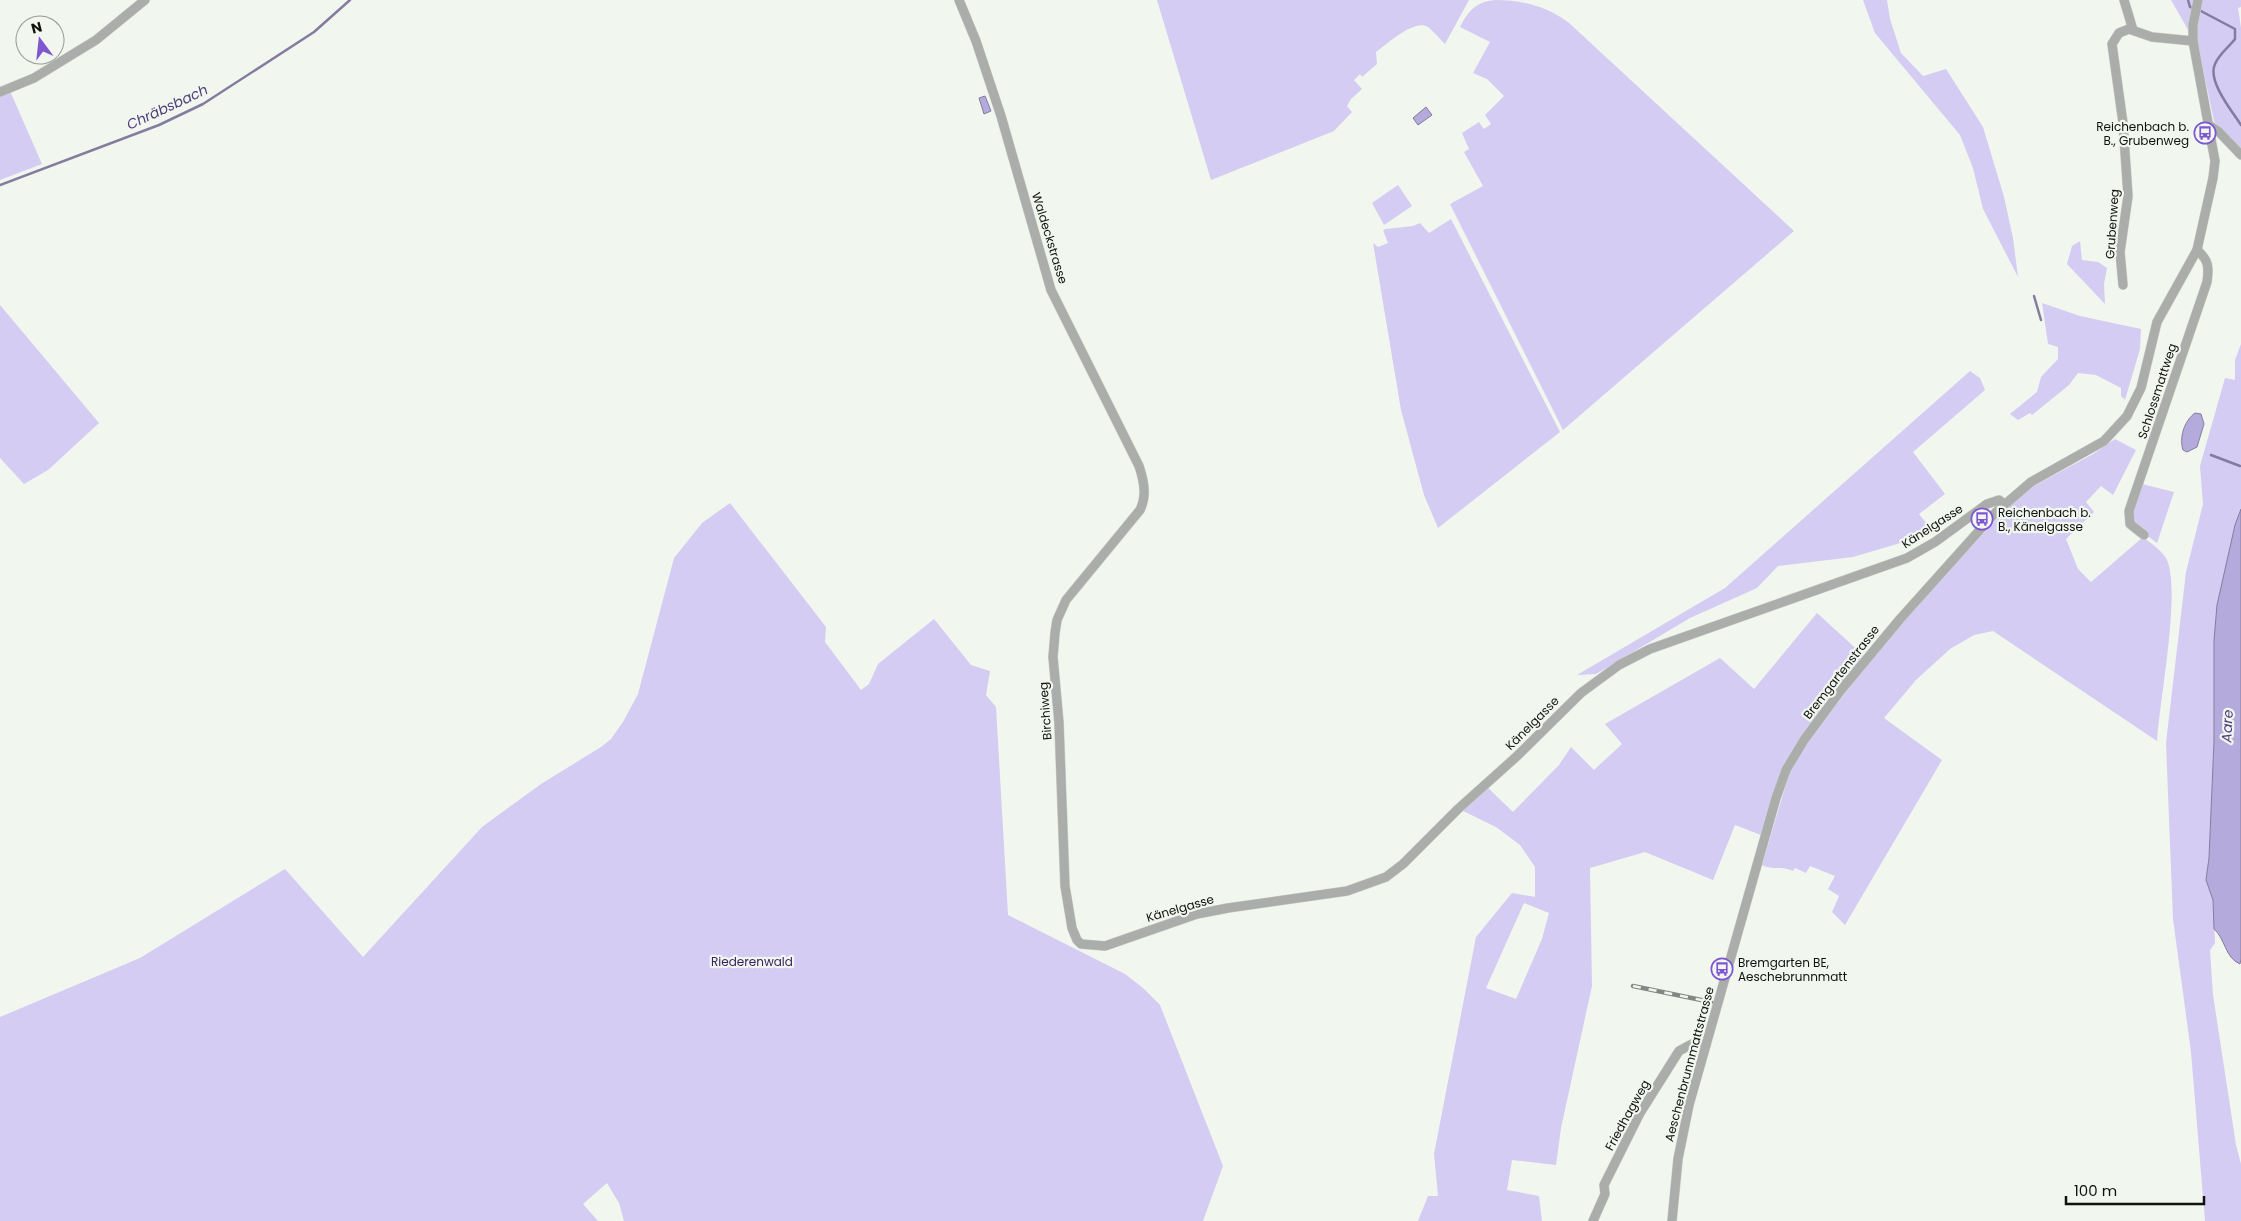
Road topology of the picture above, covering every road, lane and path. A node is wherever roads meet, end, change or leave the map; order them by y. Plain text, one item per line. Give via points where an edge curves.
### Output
1 (145, 0) edge
2 (959, 0) edge
3 (2124, 0) edge
4 (2198, 0) edge
5 (2134, 30) junction
6 (2193, 41) junction
7 (0, 92) edge
8 (2209, 125) junction
9 (2241, 155) edge
10 (2197, 250) junction
11 (2123, 286) dead end
12 (1144, 503) joint
13 (2004, 504) junction
14 (2144, 535) dead end
15 (1752, 887) joint
16 (1081, 944) joint
17 (1706, 1045) junction
18 (1593, 1221) edge
19 (1672, 1221) edge

1 - 7 street via 96,40 34,78
2 - 12 street, Waldeckstrasse via 1001,116 1051,290 1140,466
3 - 5 street
4 - 6 street, Bremgartenstrasse
5 - 6 street via 2152,38
5 - 11 street, Grubenweg via 2119,33 2112,49 2122,105 2128,187 2120,252
6 - 8 street, Bremgartenstrasse
8 - 9 street
8 - 10 street, Bremgartenstrasse via 2215,167
10 - 13 street, Bremgartenstrasse via 2157,322 2141,388 2121,423 2104,441 2031,482
10 - 14 street, Schlossmattweg via 2207,260 2207,282 2129,511 2129,522
12 - 16 street, Birchiweg via 1128,527 1066,600 1055,633 1053,657 1059,723 1065,886 1072,928
13 - 15 street, Bremgartenstrasse via 1864,661 1804,740 1782,780
13 - 16 street, Känelgasse via 1999,500 1987,504 1907,558 1650,649 1619,665 1570,702 1516,757 1386,877 1347,891 1197,914 1105,946
15 - 17 street, Aeschenbrunnmattstrasse
17 - 18 street, Friedhagweg via 1692,1044 1679,1051 1640,1112 1604,1184 1605,1194
17 - 19 street, Aeschenbrunnmattstrasse via 1683,1134

